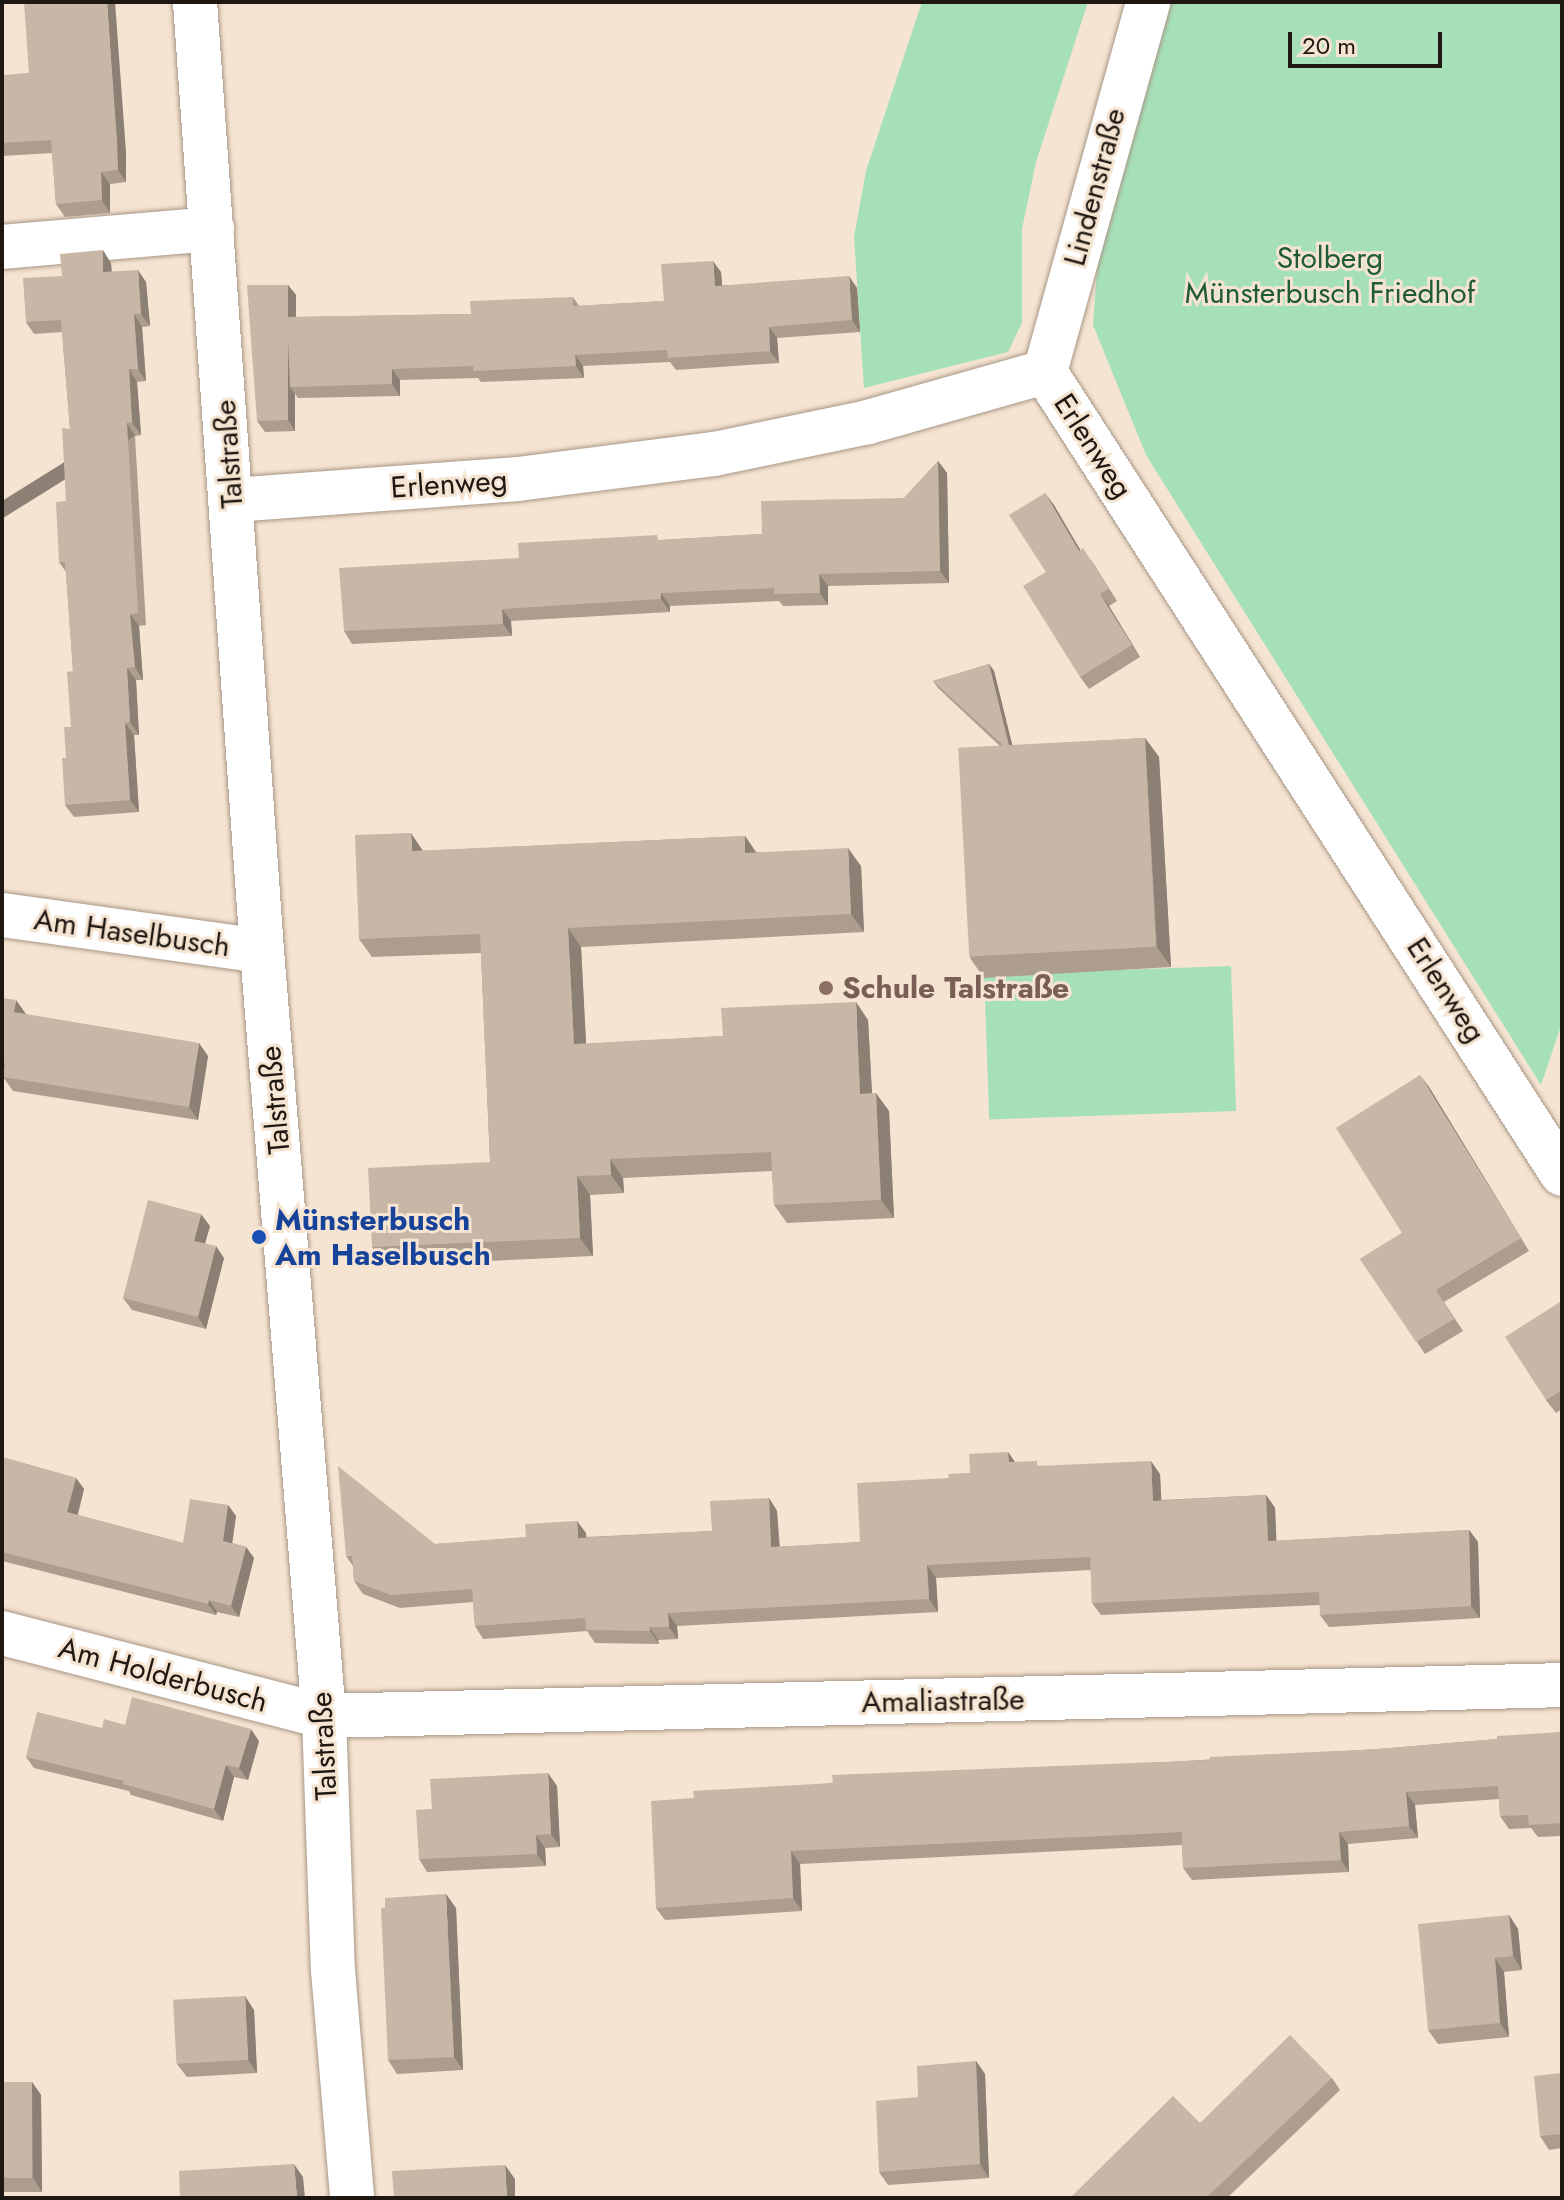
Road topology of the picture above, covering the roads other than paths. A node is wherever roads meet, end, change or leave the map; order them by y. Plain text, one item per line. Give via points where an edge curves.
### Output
1 (195, 2) edge
2 (1148, 2) edge
3 (212, 229) junction
4 (2, 247) edge
5 (1045, 372) junction
6 (233, 500) junction
7 (2, 915) edge
8 (262, 951) junction
9 (1562, 1174) edge
10 (2, 1633) edge
11 (1562, 1685) edge
12 (324, 1716) junction
13 (352, 2198) edge

1 - 3 street, Talstraße
2 - 5 street, Lindenstraße
3 - 4 street
3 - 6 street, Talstraße
5 - 6 street, Erlenweg via 868,422 714,454 518,479
5 - 9 street, Erlenweg
6 - 8 street, Talstraße
7 - 8 street, Am Haselbusch
8 - 12 street, Talstraße
10 - 12 street, Am Holderbusch
11 - 12 street, Amaliastraße
12 - 13 street, Talstraße via 333,1970

